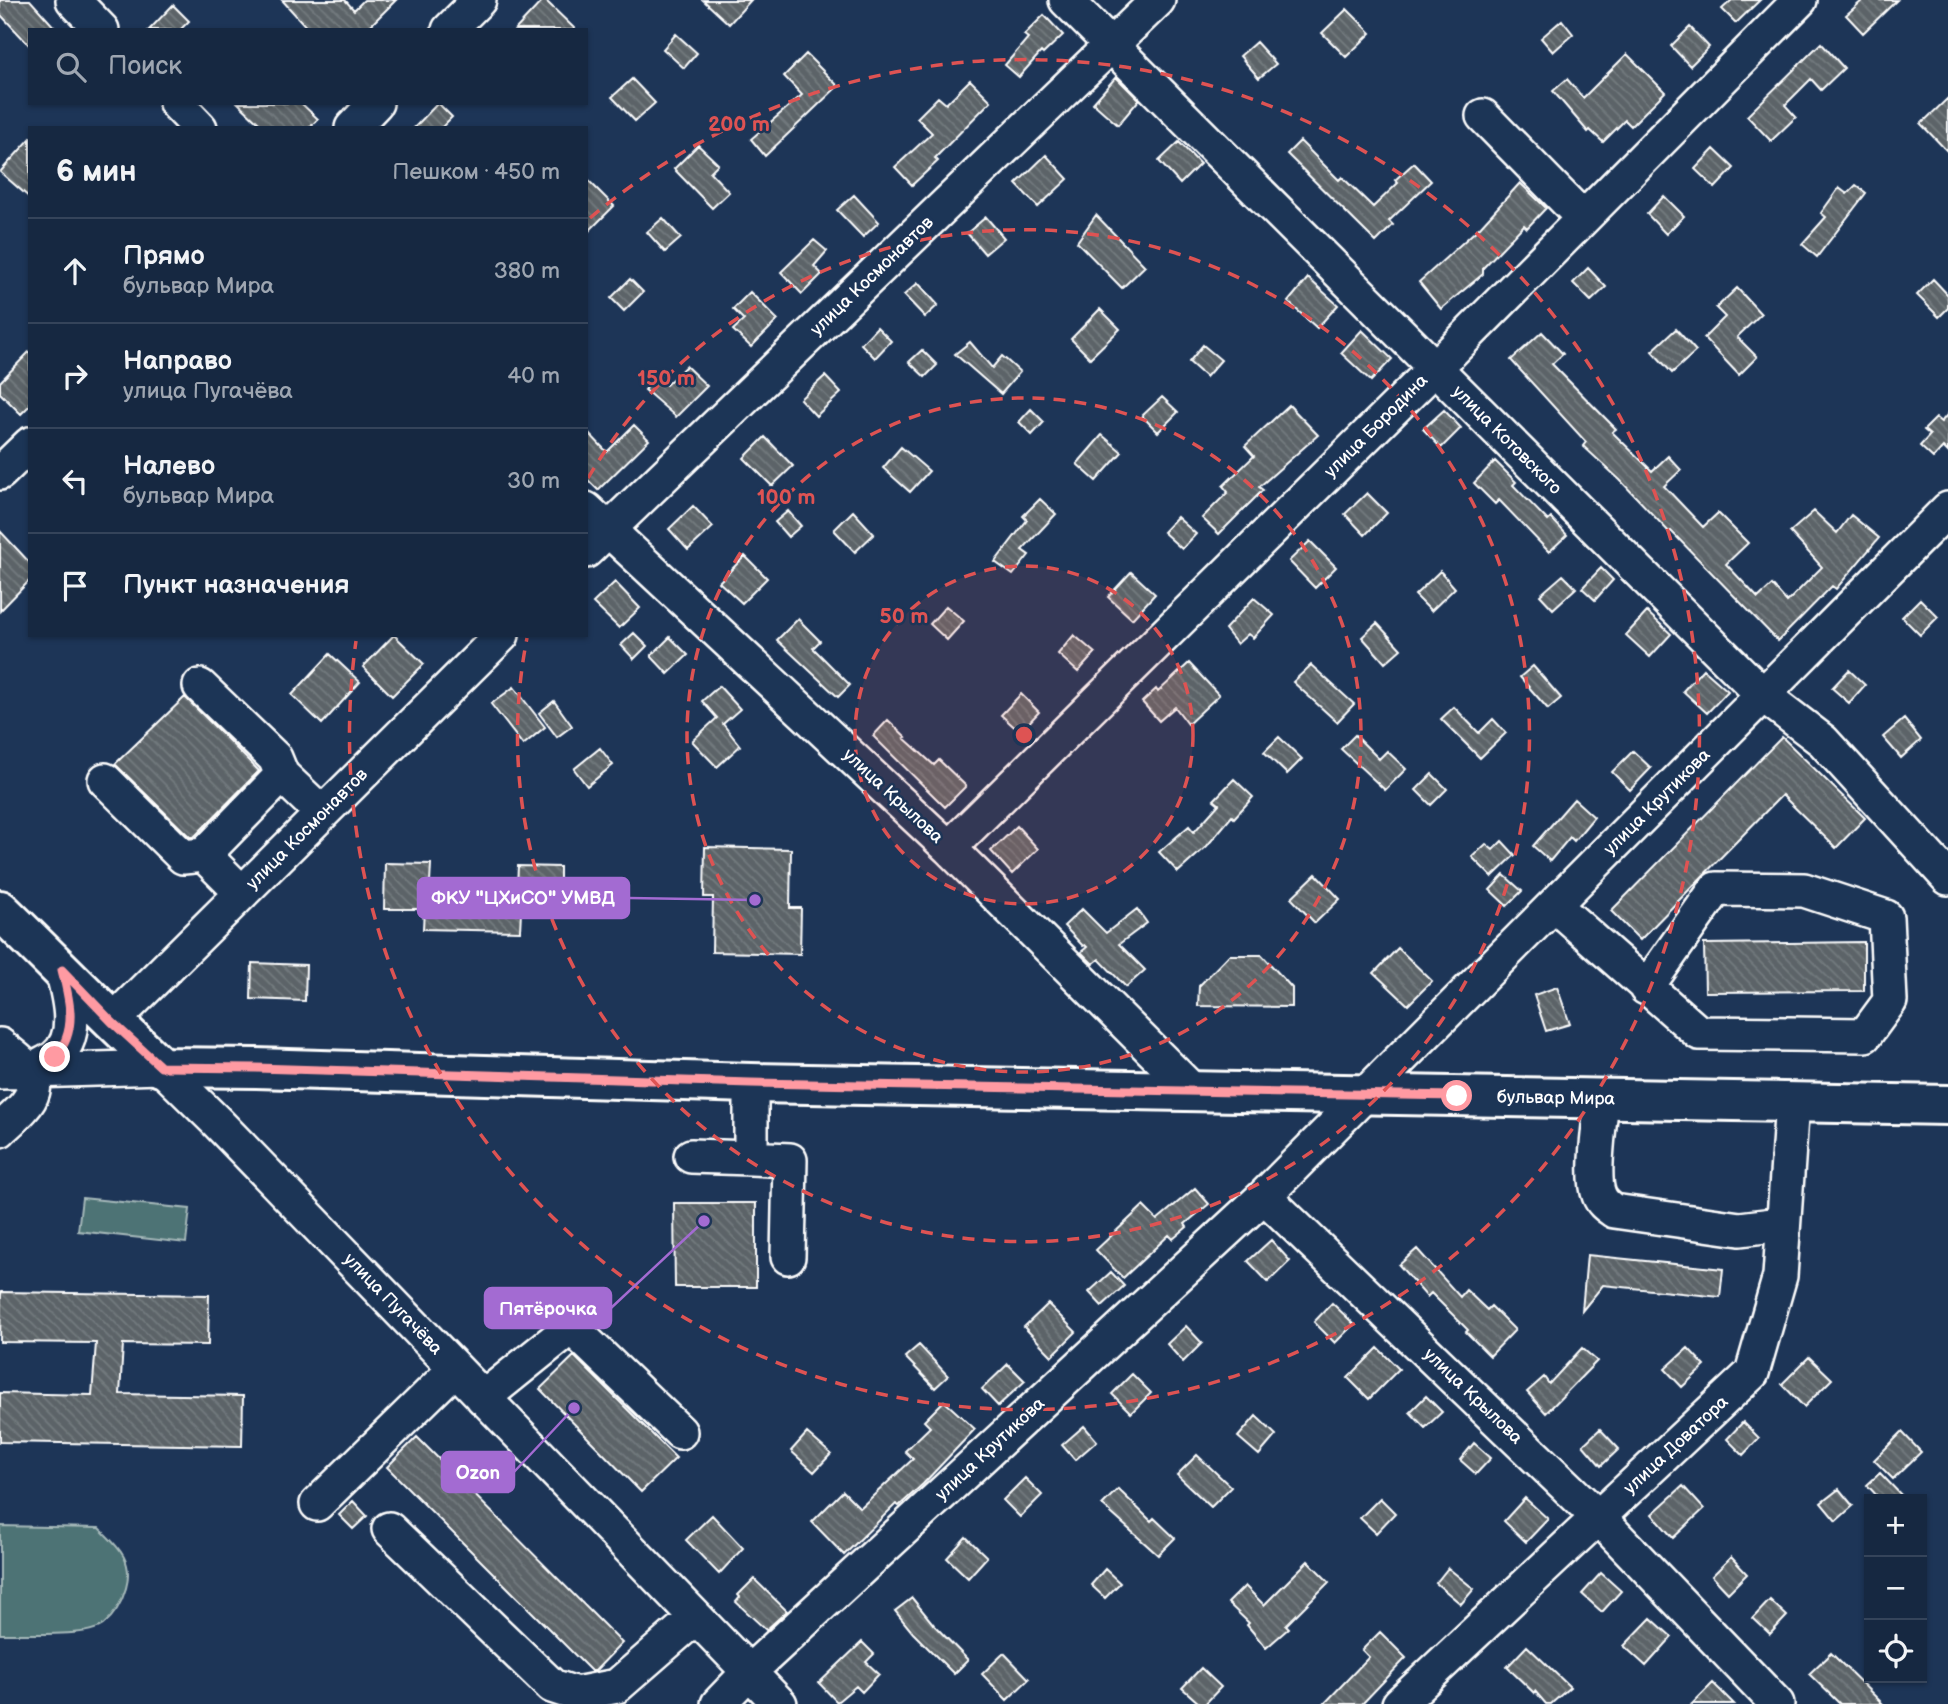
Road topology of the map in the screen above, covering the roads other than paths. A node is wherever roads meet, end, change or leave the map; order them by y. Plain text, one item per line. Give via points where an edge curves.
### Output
1 (73, 0) edge
2 (478, 0) edge
3 (1066, 0) edge
4 (1158, 0) edge
5 (1800, 0) edge
6 (100, 28) edge
7 (451, 28) edge
8 (1112, 46) junction
9 (178, 105) edge
10 (374, 105) edge
11 (1483, 116) dead end
12 (198, 126) edge
13 (354, 126) edge
14 (1583, 218) junction
15 (1435, 368) junction
16 (28, 446) edge
17 (0, 473) edge
18 (1948, 509) edge
19 (593, 530) edge
20 (500, 637) edge
21 (200, 686) dead end
22 (1763, 695) junction
23 (282, 775) junction
24 (105, 780) dead end
25 (322, 813) junction
26 (949, 848) junction
27 (204, 855) junction
28 (1948, 878) edge
29 (242, 893) junction
30 (1554, 905) junction
31 (0, 910) edge
32 (62, 970) junction
33 (1646, 988) junction
34 (112, 1022) junction
35 (0, 1045) edge
36 (161, 1067) junction
37 (15, 1072) edge
38 (751, 1083) junction
39 (1193, 1091) junction
40 (1366, 1095) junction
41 (1602, 1099) junction
42 (1791, 1102) junction
43 (1948, 1105) edge
44 (0, 1130) edge
45 (691, 1156) dead end
46 (751, 1158) junction
47 (1264, 1196) junction
48 (1784, 1217) junction
49 (788, 1257) dead end
50 (455, 1369) junction
51 (483, 1398) junction
52 (680, 1432) dead end
53 (317, 1504) dead end
54 (1599, 1518) junction
55 (390, 1529) dead end
56 (695, 1618) junction
57 (748, 1673) junction
58 (718, 1704) edge
59 (779, 1704) edge
60 (1399, 1704) edge
61 (1777, 1704) edge

1 - 6 street
2 - 7 street
3 - 8 street, улица Котовского
4 - 8 street, улица Космонавтов
5 - 14 street, улица Бородина
8 - 15 street, улица Котовского
8 - 19 street, улица Космонавтов
9 - 12 street
10 - 13 street
11 - 14 street
14 - 15 street, улица Бородина
15 - 22 street, улица Котовского
15 - 26 street, улица Бородина
16 - 17 street
18 - 22 street, улица Крутикова
19 - 26 street, улица Крылова
20 - 25 street, улица Космонавтов
21 - 23 street via 275,758
22 - 28 street, улица Котовского via 1823,741
22 - 30 street, улица Крутикова
23 - 25 street
23 - 27 street
24 - 27 street via 183,857
25 - 29 street, улица Космонавтов
26 - 39 street, улица Крылова
27 - 29 street
29 - 34 street, улица Космонавтов
30 - 33 street
30 - 40 street, улица Крутикова
31 - 32 main road, улица Пугачёва
32 - 34 main road, улица Пугачёва
32 - 37 street via 71,1014 64,1047 55,1057
33 - 33 street via 1699,1033 1864,1035 1890,1001 1886,917 1804,890 1716,889
34 - 36 main road, улица Пугачёва
35 - 37 street
36 - 37 street, бульвар Мира
36 - 38 main road, бульвар Мира
36 - 50 street, улица Пугачёва
37 - 44 street via 33,1087 30,1101
38 - 39 main road, бульвар Мира
38 - 46 street
39 - 40 main road, бульвар Мира
40 - 41 main road, бульвар Мира
40 - 47 street
41 - 42 main road, бульвар Мира
41 - 48 street via 1596,1181 1599,1195 1614,1211 1740,1229 1773,1225
42 - 43 main road, бульвар Мира
42 - 48 street, улица Доватора
45 - 46 street
46 - 49 street via 790,1160
47 - 54 street, улица Крылова
47 - 57 street, улица Крутикова
48 - 54 street, улица Доватора via 1780,1276 1752,1373
50 - 51 street, улица Пугачёва
50 - 53 street
51 - 52 street via 571,1327
51 - 56 street, улица Пугачёва
54 - 60 street, улица Доватора
54 - 61 street, улица Крылова
55 - 56 street via 552,1686 576,1694 617,1686
56 - 57 street, улица Пугачёва
57 - 58 street, улица Крутикова
57 - 59 street, улица Пугачёва

